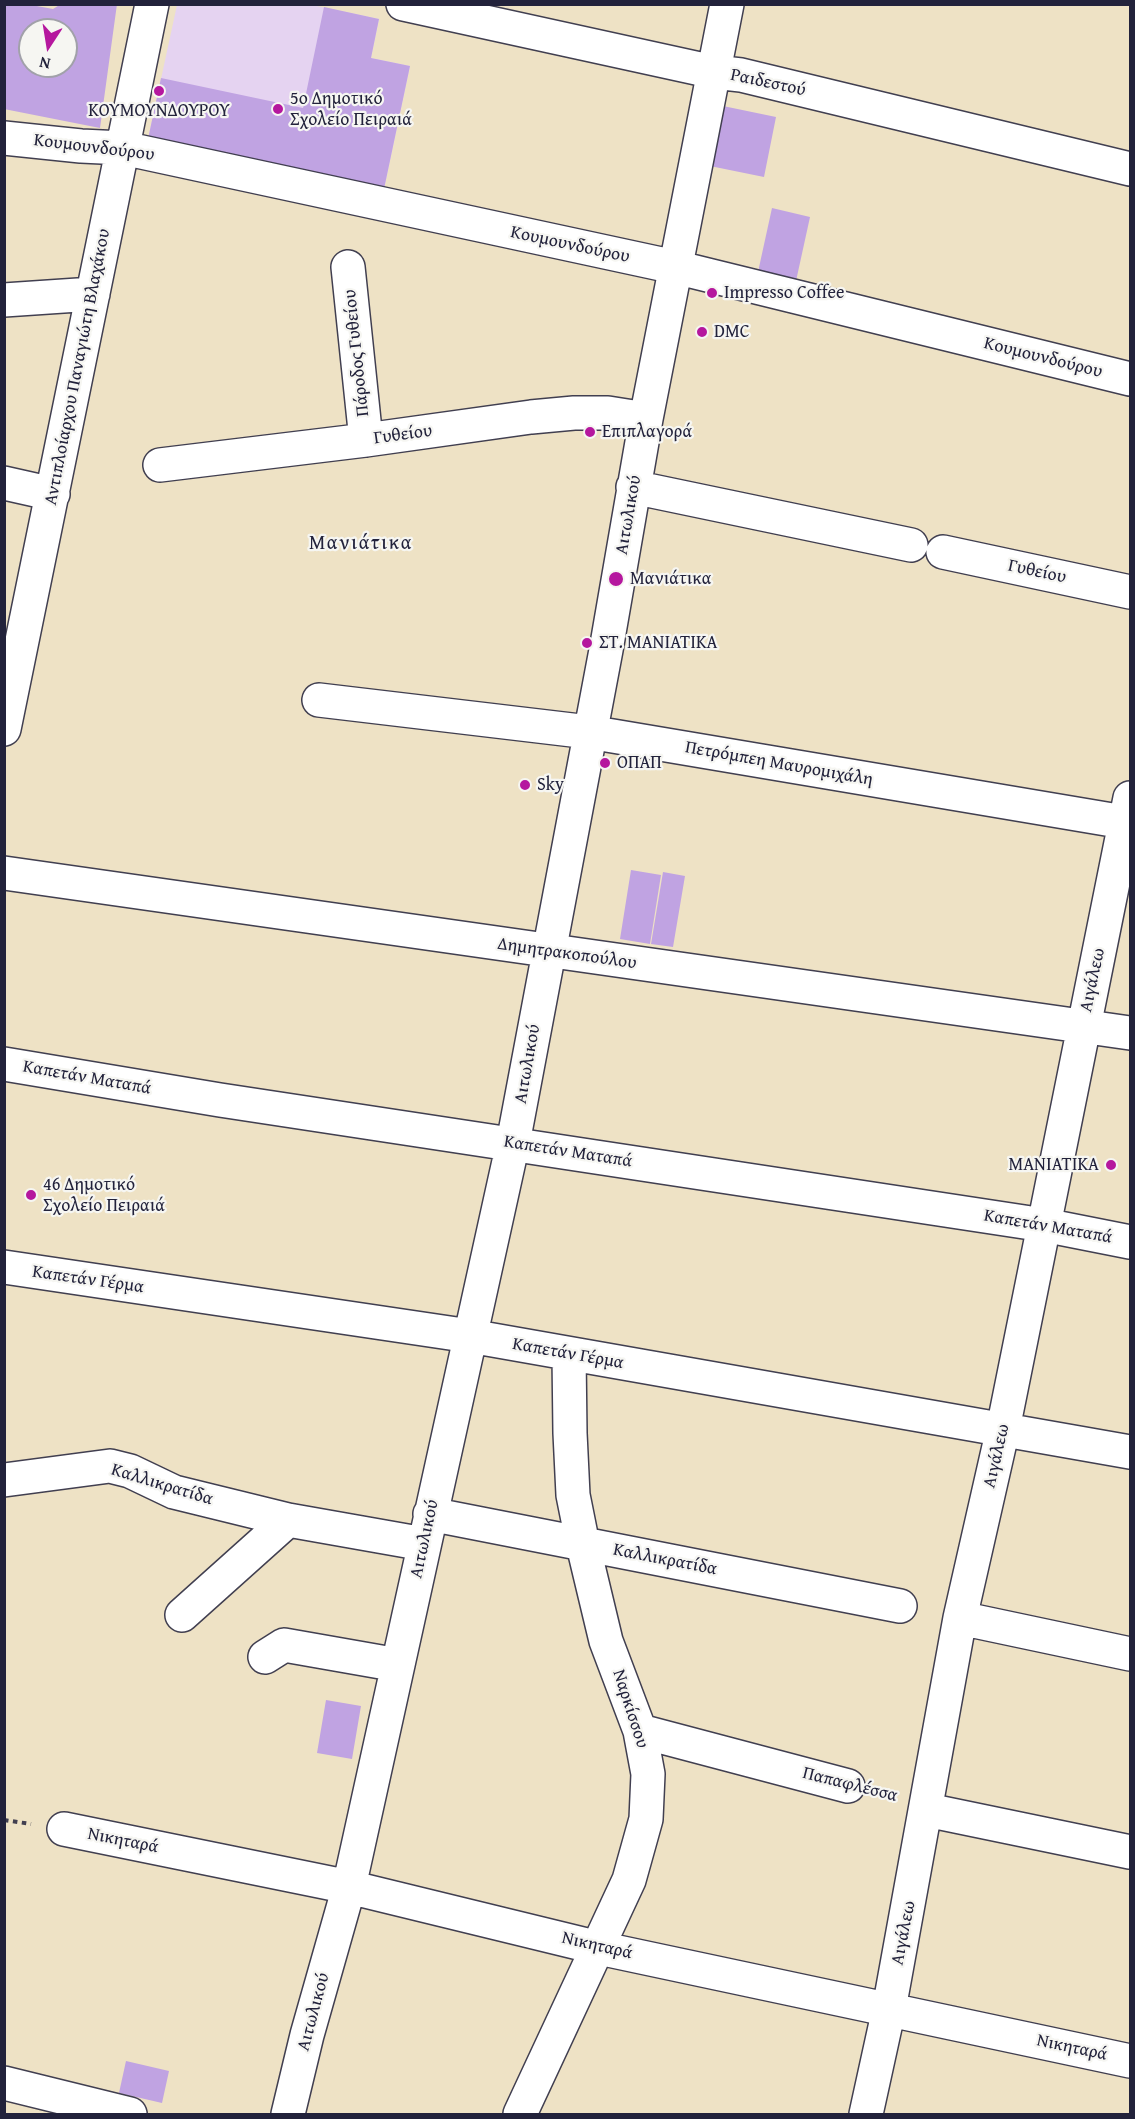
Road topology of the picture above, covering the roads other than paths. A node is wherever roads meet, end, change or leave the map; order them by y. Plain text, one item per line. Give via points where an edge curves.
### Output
1 (152, 4) edge
2 (403, 4) edge
3 (726, 4) edge
4 (714, 72) junction
5 (4, 138) edge
6 (123, 148) junction
7 (1131, 169) edge
8 (348, 267) dead end
9 (675, 267) junction
10 (93, 294) junction
11 (4, 300) edge
12 (1131, 379) edge
13 (646, 419) junction
14 (366, 440) junction
15 (160, 465) dead end
16 (4, 483) edge
17 (633, 487) junction
18 (53, 494) junction
19 (911, 545) dead end
20 (943, 552) dead end
21 (1131, 592) edge
22 (319, 700) dead end
23 (4, 729) edge
24 (590, 732) junction
25 (1129, 814) edge
26 (4, 873) edge
27 (548, 951) junction
28 (1083, 1026) junction
29 (1131, 1033) edge
30 (4, 1064) edge
31 (513, 1143) junction
32 (1044, 1225) junction
33 (1131, 1242) edge
34 (4, 1267) edge
35 (470, 1336) junction
36 (568, 1355) junction
37 (1003, 1429) junction
38 (1131, 1452) edge
39 (4, 1480) edge
40 (288, 1520) junction
41 (427, 1529) junction
42 (583, 1545) junction
43 (900, 1606) dead end
44 (182, 1615) dead end
45 (960, 1618) junction
46 (1131, 1654) edge
47 (265, 1658) dead end
48 (398, 1665) junction
49 (640, 1731) junction
50 (848, 1786) dead end
51 (927, 1810) junction
52 (64, 1829) dead end
53 (1131, 1852) edge
54 (349, 1887) junction
55 (599, 1948) junction
56 (889, 2009) junction
57 (1131, 2061) edge
58 (4, 2083) edge
59 (130, 2115) edge
60 (288, 2115) edge
61 (520, 2115) edge
62 (866, 2115) edge

1 - 6 street, Αντιπλοίαρχου Παναγιώτη Βλαχάκου
2 - 4 street, Ραιδεστού
3 - 4 street, Αιτωλικού
4 - 7 street, Ραιδεστού via 741,75
4 - 9 street, Αιτωλικού
5 - 6 street, Κουμουνδούρου
6 - 9 street, Κουμουνδούρου
6 - 10 street, Αντιπλοίαρχου Παναγιώτη Βλαχάκου
8 - 14 street, Πάροδος Γυθείου
9 - 12 street, Κουμουνδούρου
9 - 13 street, Αιτωλικού
10 - 11 street
10 - 18 street, Αντιπλοίαρχου Παναγιώτη Βλαχάκου
13 - 14 street, Γυθείου via 574,413
13 - 17 street, Αιτωλικού
14 - 15 street, Γυθείου
16 - 18 street
17 - 19 street
17 - 24 street, Αιτωλικού
18 - 23 street, Αντιπλοίαρχου Παναγιώτη Βλαχάκου
20 - 21 street, Γυθείου
22 - 24 street, Πετρόμπεη Μαυρομιχάλη
24 - 25 street, Πετρόμπεη Μαυρομιχάλη
24 - 27 street, Αιτωλικού
25 - 28 street, Αιγάλεω
26 - 27 street, Δημητρακοπούλου
27 - 28 street, Δημητρακοπούλου
27 - 31 street, Αιτωλικού
28 - 29 street, Δημητρακοπούλου
28 - 32 street, Αιγάλεω
30 - 31 street, Καπετάν Ματαπά
31 - 32 street, Καπετάν Ματαπά
31 - 35 street, Αιτωλικού
32 - 33 street, Καπετάν Ματαπά
32 - 37 street, Αιγάλεω
34 - 35 street, Καπετάν Γέρμα
35 - 36 street, Καπετάν Γέρμα
35 - 41 street, Αιτωλικού
36 - 37 street, Καπετάν Γέρμα
36 - 42 street, Ναρκίσσου via 573,1495
37 - 38 street, Καπετάν Γέρμα
37 - 45 street, Αιγάλεω
39 - 40 street, Καλλικρατίδα via 110,1467 130,1471 174,1492
40 - 41 street, Καλλικρατίδα
40 - 44 street
41 - 42 street, Καλλικρατίδα
41 - 48 street, Αιτωλικού
42 - 43 street, Καλλικρατίδα
42 - 49 street, Ναρκίσσου via 606,1641
45 - 46 street
45 - 51 street, Αιγάλεω
47 - 48 street via 284,1645
48 - 54 street, Αιτωλικού
49 - 50 street, Παπαφλέσσα
49 - 55 street, Ναρκίσσου via 648,1774 646,1819 629,1880
51 - 53 street
51 - 56 street, Αιγάλεω
52 - 54 street, Νικηταρά
54 - 55 street, Νικηταρά
54 - 60 street, Αιτωλικού
55 - 56 street, Νικηταρά
55 - 61 street, Ναρκίσσου
56 - 57 street, Νικηταρά
56 - 62 street, Αιγάλεω
58 - 59 street

